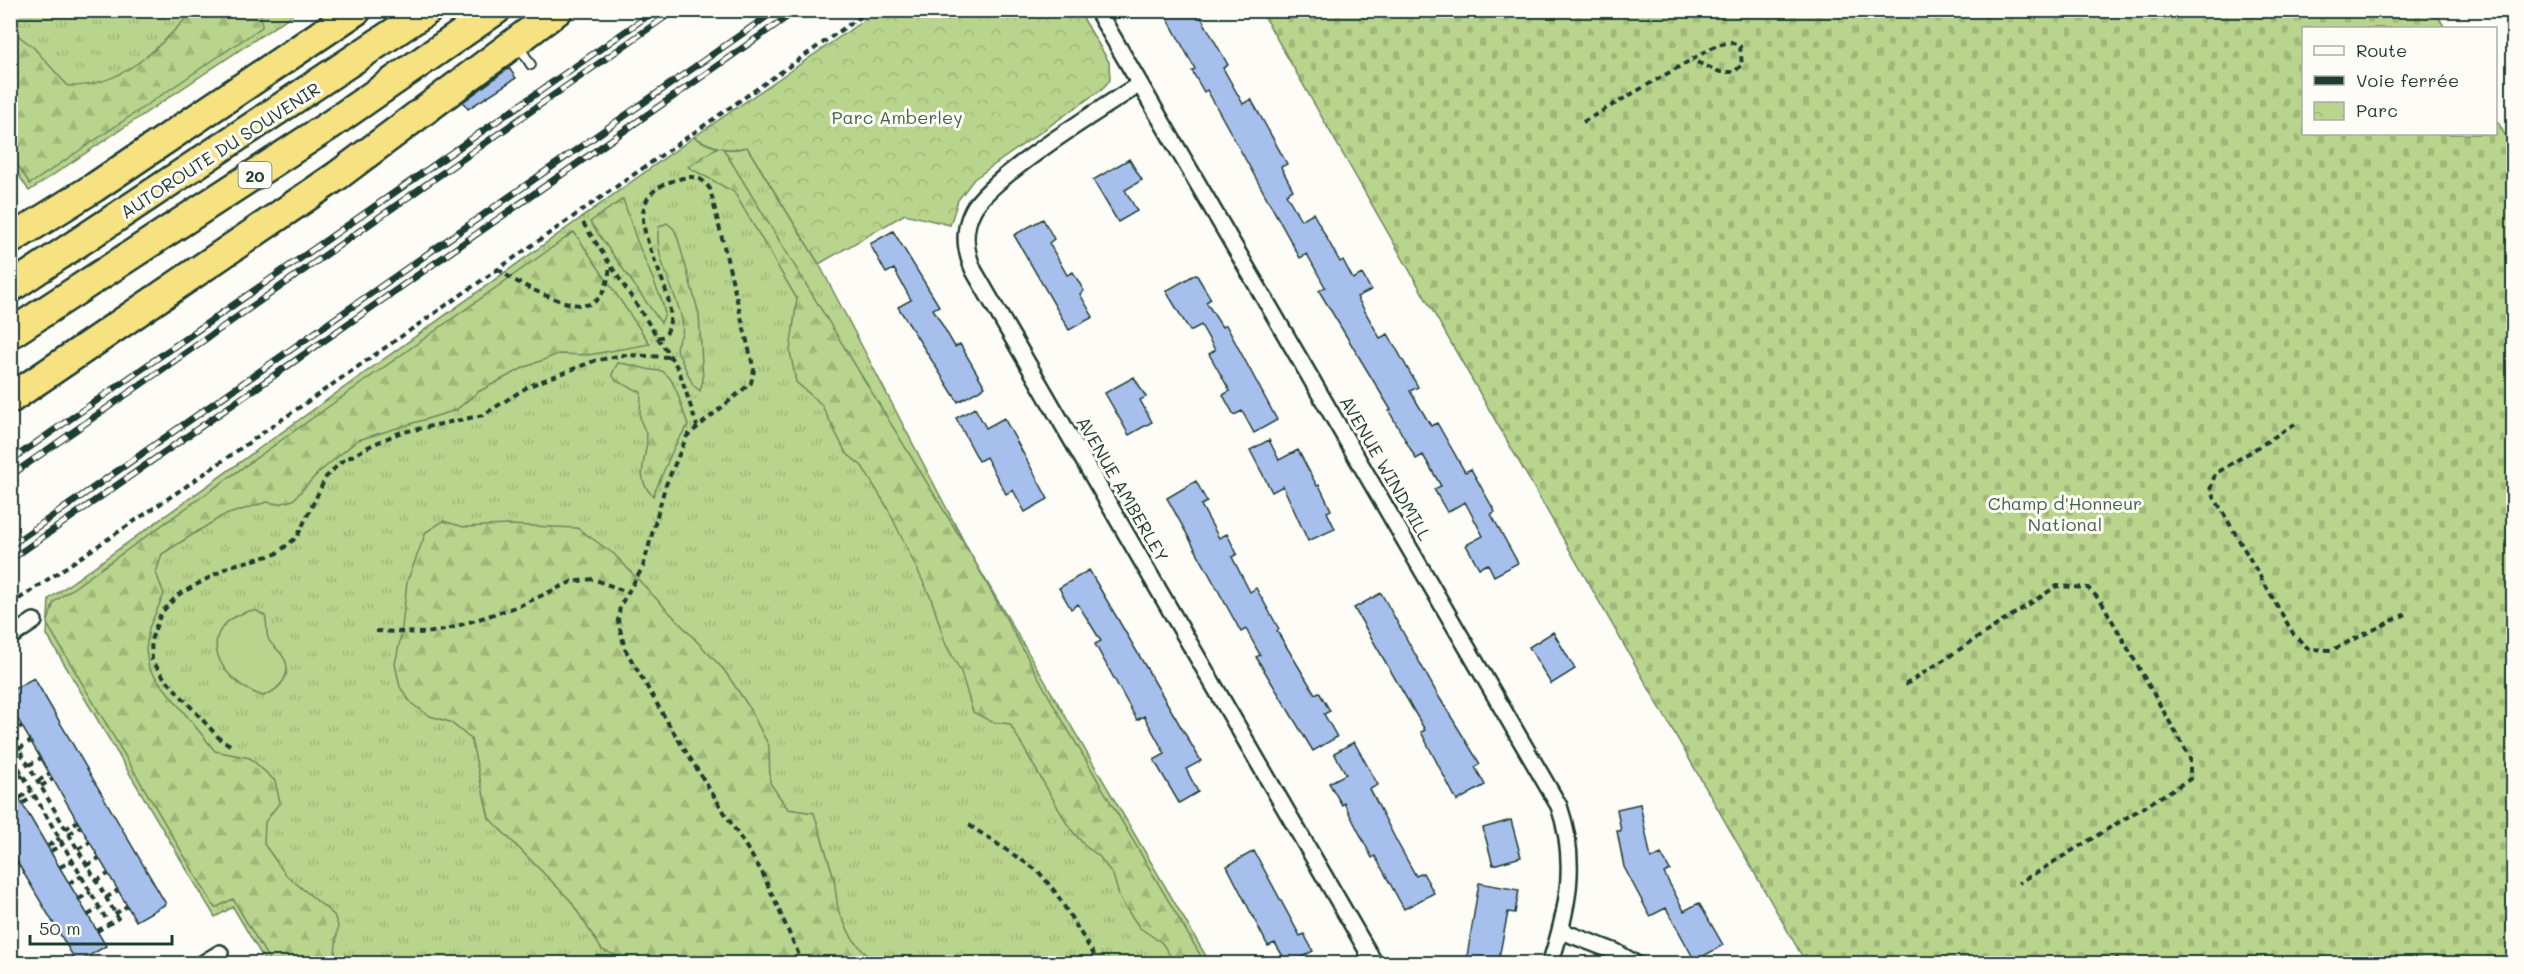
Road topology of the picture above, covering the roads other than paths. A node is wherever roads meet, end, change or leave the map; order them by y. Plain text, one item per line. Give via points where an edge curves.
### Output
1 (357, 10) edge
2 (428, 10) edge
3 (496, 10) edge
4 (558, 10) edge
5 (1097, 10) edge
6 (1140, 84) junction
7 (10, 240) edge
8 (10, 288) edge
9 (10, 334) edge
10 (10, 399) edge
11 (34, 621) dead end
12 (10, 637) edge
13 (1561, 931) junction
14 (220, 953) dead end
15 (202, 963) edge
16 (1375, 963) edge
17 (1550, 963) edge
18 (1636, 963) edge

1 - 7 highway
2 - 8 highway, AUTOROUTE DU SOUVENIR / 20
3 - 9 highway, 20 via 330,125
4 - 10 highway via 524,54
5 - 6 street, AVENUE WINDMILL
6 - 13 street, AVENUE WINDMILL via 1552,793 1570,852 1569,894
6 - 16 street, AVENUE AMBERLEY via 986,192 968,221 967,253
11 - 12 street
13 - 17 street, AVENUE WINDMILL
13 - 18 street
14 - 15 street

